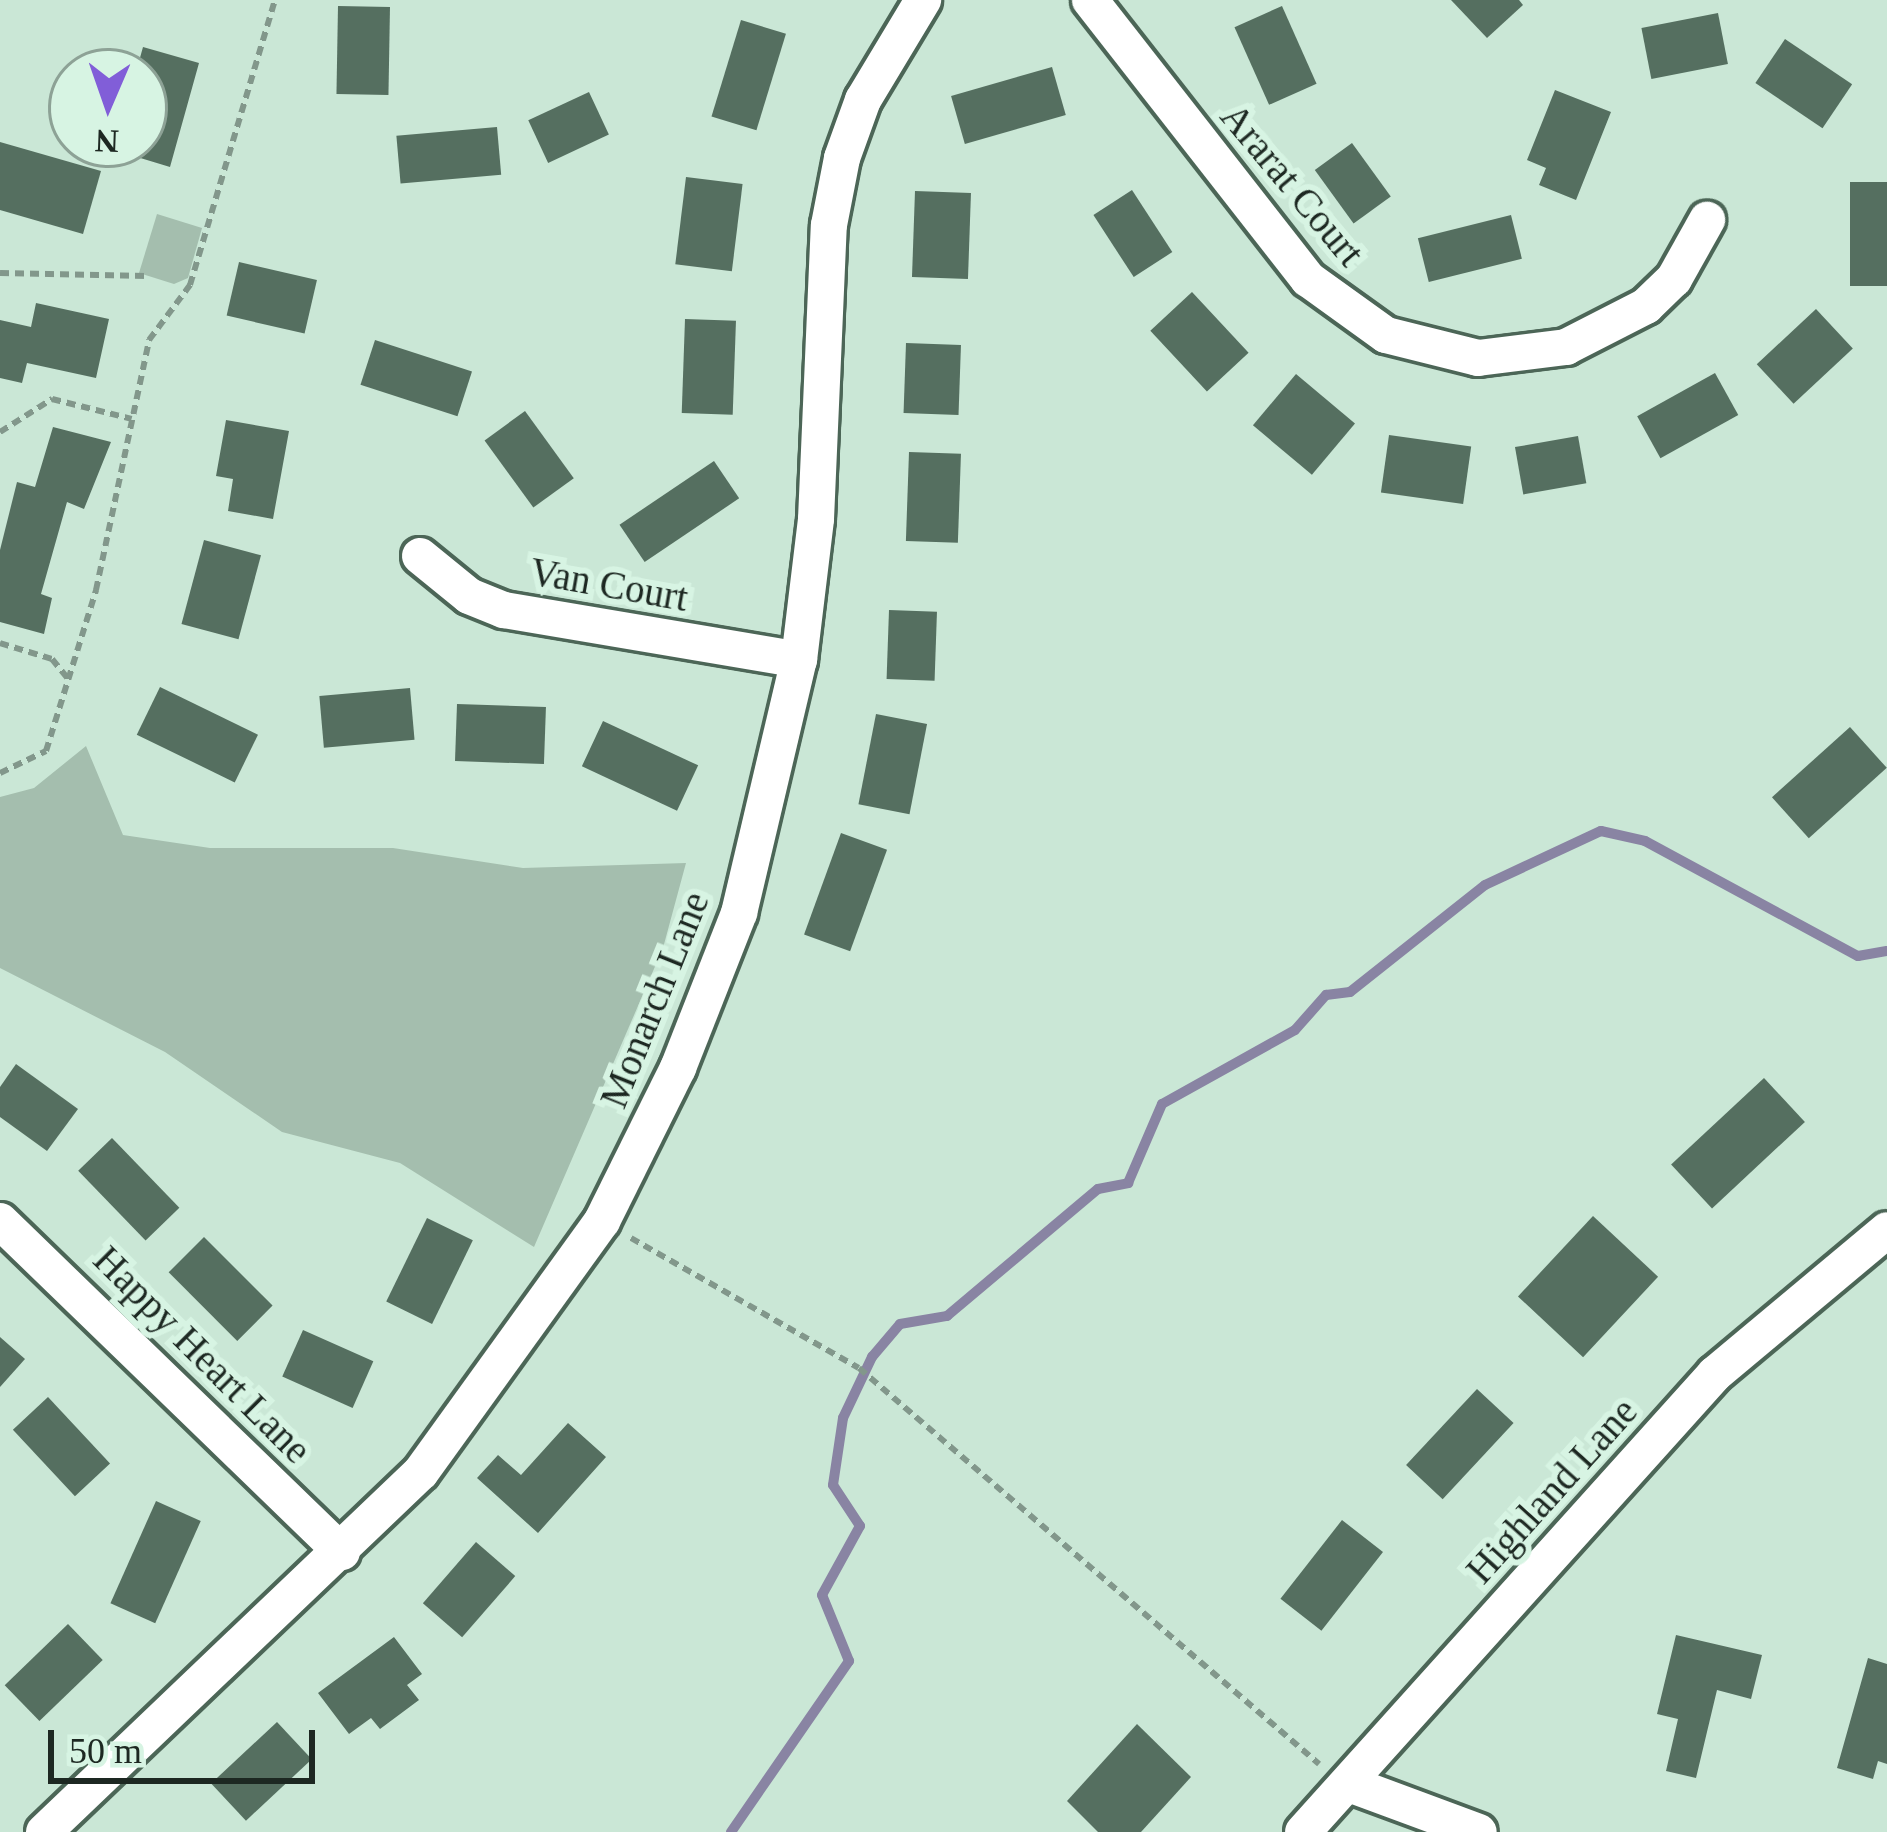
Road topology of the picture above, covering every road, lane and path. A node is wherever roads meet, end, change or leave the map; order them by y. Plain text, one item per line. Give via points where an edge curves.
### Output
1 (275, 0) edge
2 (923, 0) edge
3 (1090, 0) edge
4 (1707, 220) dead end
5 (0, 273) edge
6 (147, 276) dead end
7 (132, 419) junction
8 (0, 432) edge
9 (420, 556) dead end
10 (0, 644) edge
11 (800, 660) junction
12 (69, 680) junction
13 (0, 773) edge
14 (0, 1221) edge
15 (602, 1222) junction
16 (1887, 1230) edge
17 (342, 1552) junction
18 (1352, 1785) junction
19 (44, 1832) edge
20 (1304, 1832) edge
21 (1479, 1832) edge

1 - 7 path via 190,285 149,340
2 - 11 street, Monarch Lane via 863,100 829,225 817,519
3 - 4 street, Ararat Court via 1308,279 1345,312 1409,344 1520,357 1587,338 1674,279
5 - 6 path
7 - 8 path via 52,399
7 - 12 path
9 - 11 street, Van Court via 469,596 504,610
10 - 12 path via 52,658
11 - 15 street, Monarch Lane via 739,913
12 - 13 path via 46,751
14 - 17 street, Happy Heart Lane
15 - 17 street, Monarch Lane via 490,1389
15 - 18 path via 859,1368 1305,1755
16 - 18 street, Highland Lane via 1715,1374
17 - 19 street, Monarch Lane
18 - 20 street, Highland Lane
18 - 21 street

